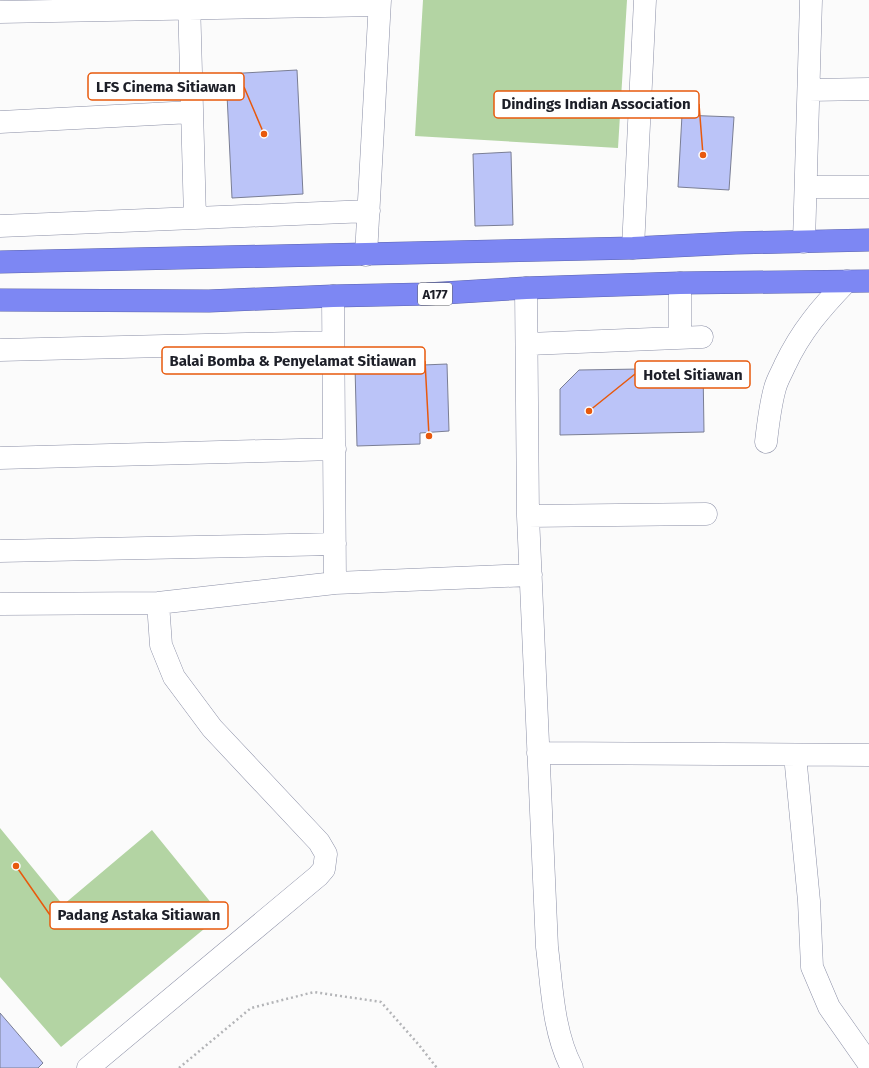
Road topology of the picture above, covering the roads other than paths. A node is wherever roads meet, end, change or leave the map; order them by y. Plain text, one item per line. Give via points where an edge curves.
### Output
1 (645, 0) edge
2 (811, 0) edge
3 (379, 3) edge
4 (190, 4) edge
5 (0, 12) edge
6 (869, 89) edge
7 (809, 90) junction
8 (192, 112) junction
9 (0, 122) edge
10 (806, 187) junction
11 (869, 187) edge
12 (369, 211) junction
13 (195, 218) junction
14 (0, 226) edge
15 (869, 240) edge
16 (804, 242) junction
17 (633, 248) junction
18 (366, 255) junction
19 (0, 262) edge
20 (847, 281) junction
21 (869, 281) edge
22 (680, 283) junction
23 (526, 288) junction
24 (333, 296) junction
25 (0, 300) edge
26 (702, 337) dead end
27 (680, 338) junction
28 (333, 342) junction
29 (528, 344) junction
30 (0, 350) edge
31 (766, 442) dead end
32 (334, 450) junction
33 (0, 458) edge
34 (706, 514) dead end
35 (528, 516) junction
36 (335, 544) junction
37 (0, 550) edge
38 (530, 576) junction
39 (335, 583) junction
40 (158, 603) junction
41 (0, 604) edge
42 (538, 753) junction
43 (795, 755) junction
44 (869, 755) edge
45 (869, 1064) edge
46 (88, 1068) edge
47 (572, 1068) edge

1 - 17 street
2 - 7 street
3 - 4 street
3 - 12 street
4 - 5 street
4 - 8 street
6 - 7 street
7 - 10 street
8 - 9 street
8 - 13 street
10 - 11 street
10 - 16 street
12 - 13 street
12 - 18 street
13 - 14 street
15 - 16 highway
16 - 17 highway
17 - 18 highway
18 - 19 highway
20 - 21 highway, A177
20 - 22 highway, A177
20 - 31 street via 823,305 792,350 776,386
22 - 23 highway, A177
22 - 27 street
23 - 24 highway, A177
23 - 29 street
24 - 25 highway, A177 via 209,301
24 - 28 street
26 - 27 street
27 - 29 street
28 - 30 street
28 - 32 street
29 - 35 street
32 - 33 street
32 - 36 street
34 - 35 street
35 - 38 street
36 - 37 street
36 - 39 street
38 - 39 street
38 - 42 street
39 - 40 street
40 - 41 street
40 - 46 street via 162,645 174,676 212,728 319,842 326,854 324,869
42 - 43 street
42 - 47 street via 547,947 555,1011 566,1056
43 - 44 street
43 - 45 street via 809,901 812,967 829,1007

